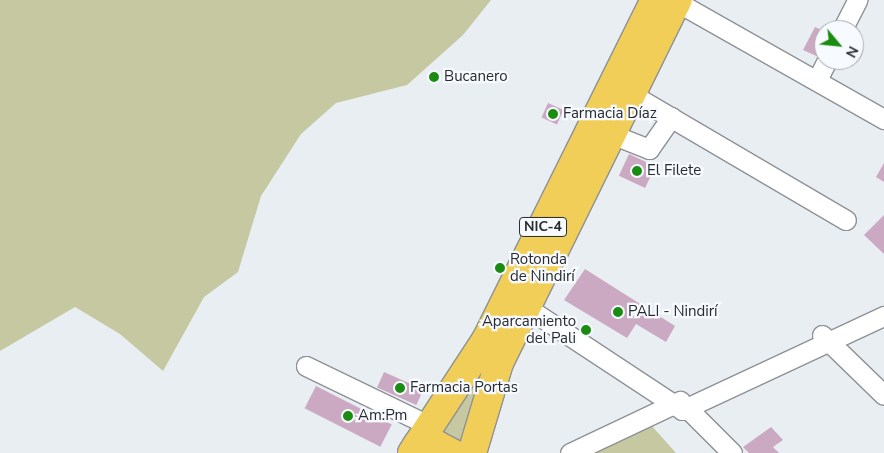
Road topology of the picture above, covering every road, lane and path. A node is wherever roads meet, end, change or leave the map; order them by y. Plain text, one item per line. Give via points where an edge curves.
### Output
1 (857, 0) edge
2 (670, 1) edge
3 (847, 20) edge
4 (822, 70) edge
5 (817, 80) junction
6 (631, 94) junction
7 (671, 117) junction
8 (884, 119) edge
9 (611, 134) junction
10 (846, 220) dead end
11 (884, 305) edge
12 (526, 307) junction
13 (884, 316) edge
14 (825, 338) junction
15 (306, 366) dead end
16 (884, 395) edge
17 (680, 407) junction
18 (419, 441) edge
19 (452, 453) edge
20 (472, 453) edge
21 (570, 453) edge
22 (732, 453) edge

1 - 3 street
2 - 5 street
2 - 6 highway, NIC-4
2 - 18 highway, NIC-4 via 486,340
4 - 5 street
5 - 8 street
6 - 7 street
6 - 9 highway, NIC-4
7 - 9 street via 649,149
7 - 10 street
9 - 12 highway, NIC-4
11 - 14 street
12 - 17 street
12 - 20 highway, NIC-4 via 499,363
13 - 14 street
14 - 16 street
14 - 17 street
15 - 18 street
17 - 21 street
17 - 22 street
18 - 19 highway

